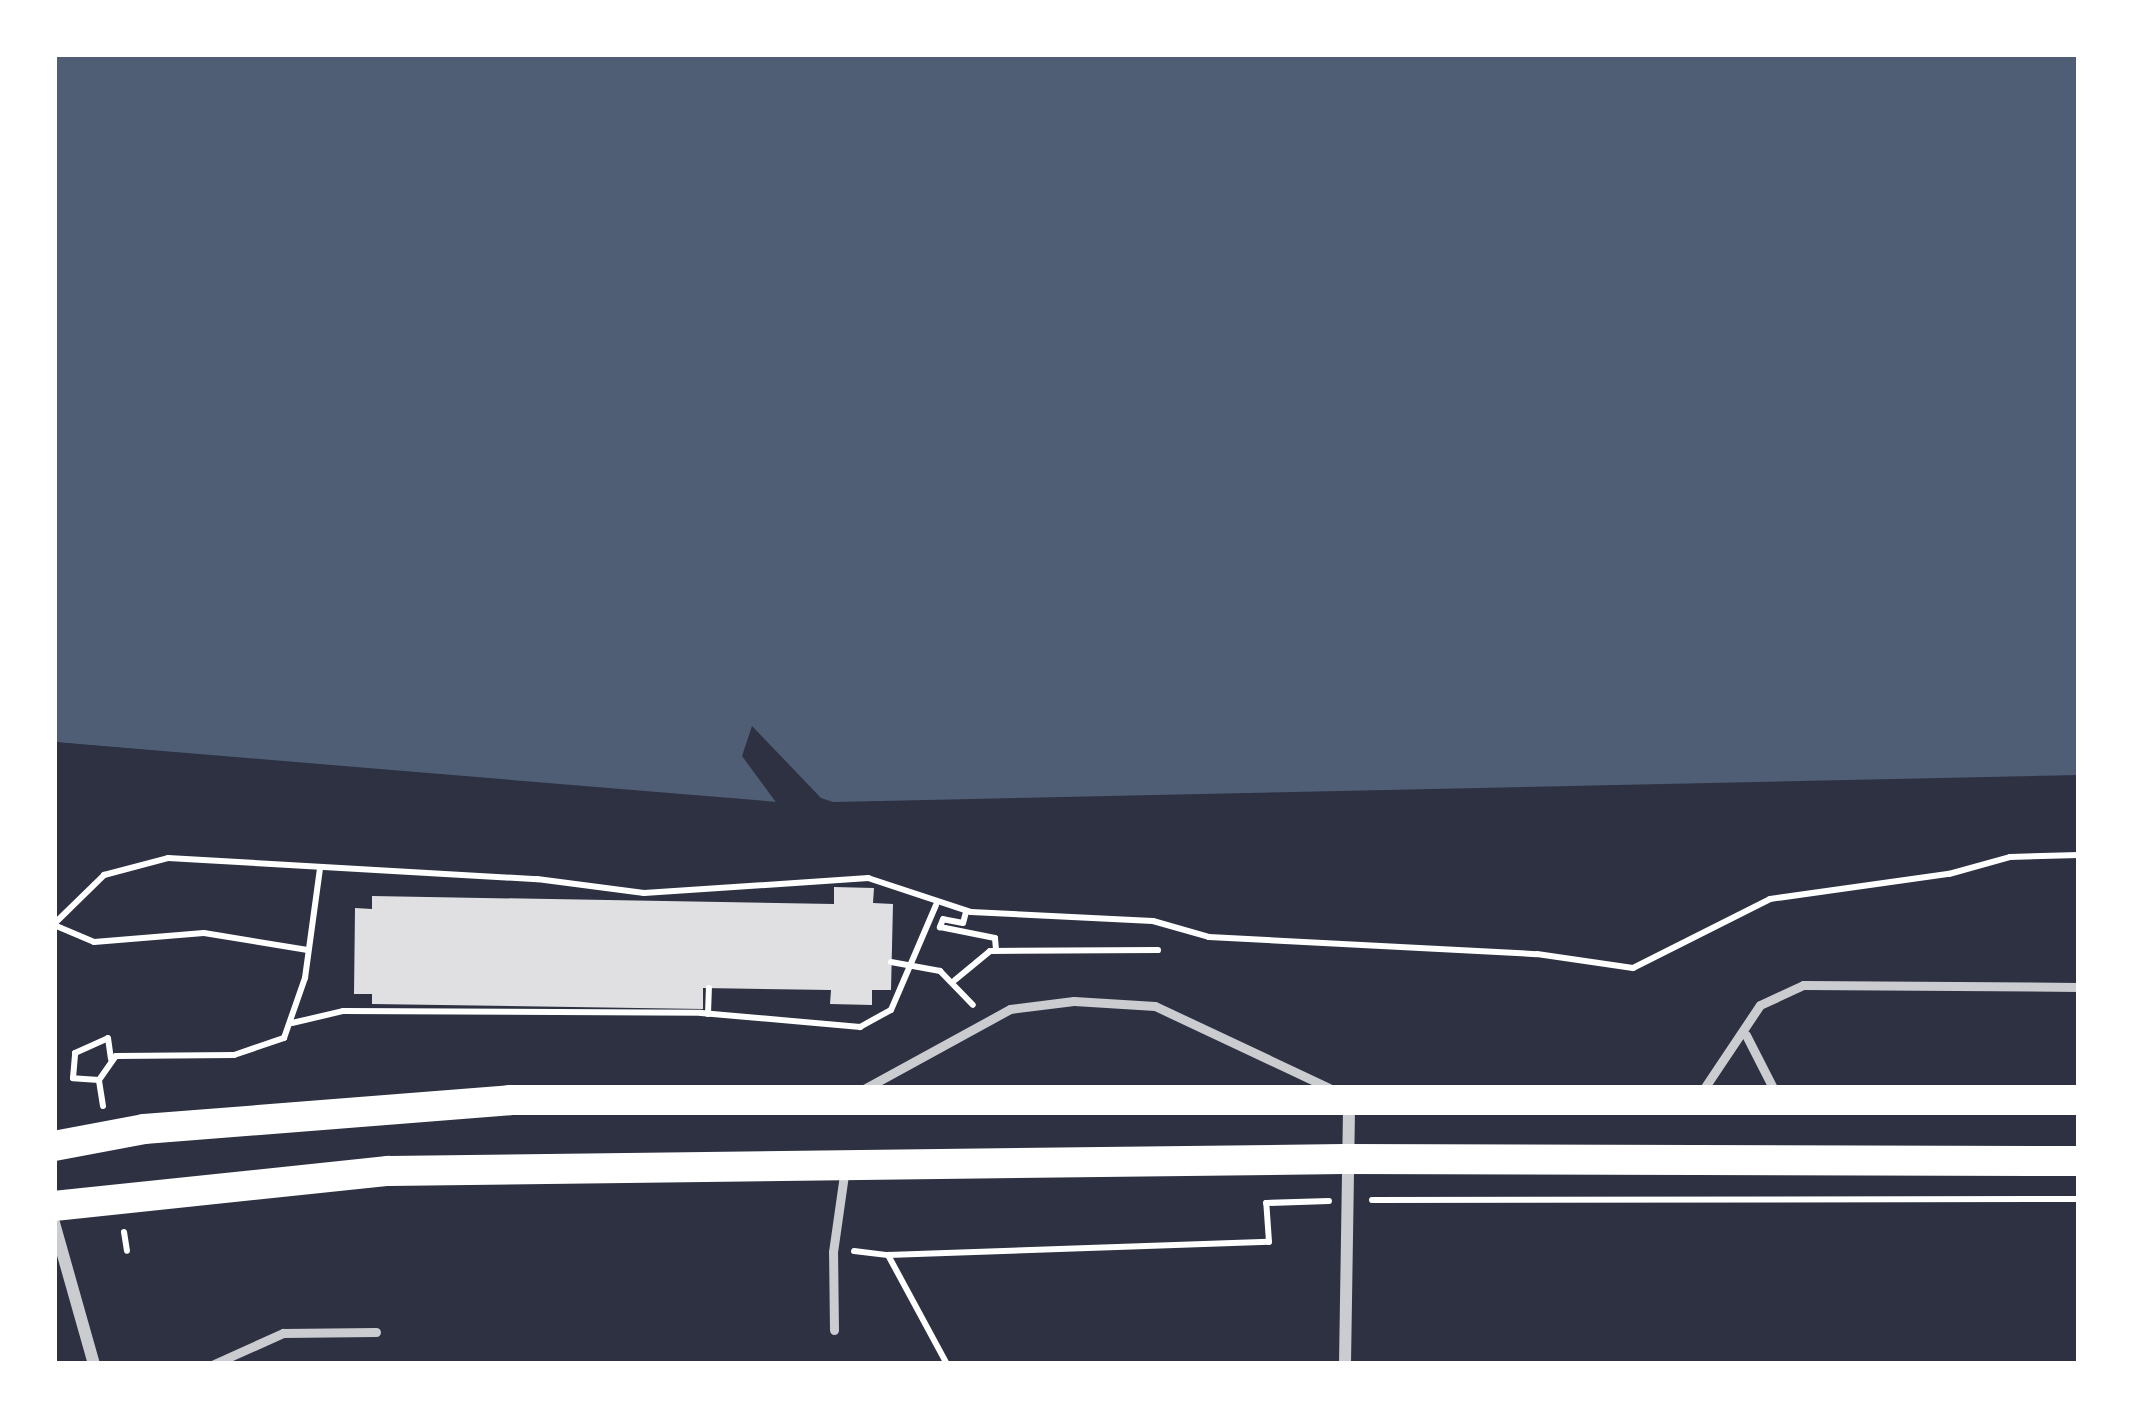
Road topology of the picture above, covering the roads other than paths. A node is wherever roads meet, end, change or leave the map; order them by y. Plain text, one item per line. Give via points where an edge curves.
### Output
1 (2079, 987) edge
2 (1746, 1035) junction
3 (848, 1099) junction
4 (1350, 1099) junction
5 (1779, 1100) junction
6 (2079, 1100) edge
7 (1692, 1101) junction
8 (54, 1146) edge
9 (1344, 1159) junction
10 (2079, 1161) edge
11 (846, 1164) junction
12 (54, 1206) edge
13 (54, 1223) edge
14 (834, 1330) dead end
15 (376, 1332) dead end
16 (94, 1364) edge
17 (214, 1364) edge
18 (1345, 1364) edge

1 - 2 lane via 1803,985 1760,1005
2 - 5 lane
2 - 7 lane
3 - 4 main road
3 - 4 lane via 1010,1009 1074,1001 1155,1006
3 - 8 main road via 510,1100 144,1129
4 - 7 main road
4 - 9 street
5 - 6 main road
5 - 7 main road
9 - 10 main road
9 - 11 main road
9 - 18 street
11 - 12 main road via 388,1171
11 - 14 lane via 833,1252
13 - 16 street
15 - 17 lane via 283,1333

